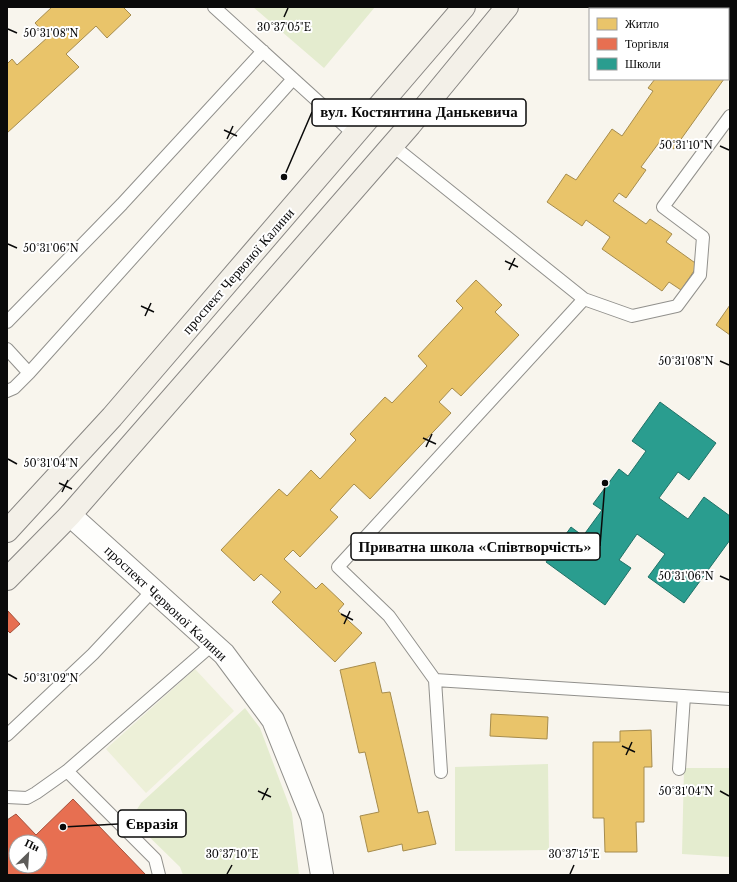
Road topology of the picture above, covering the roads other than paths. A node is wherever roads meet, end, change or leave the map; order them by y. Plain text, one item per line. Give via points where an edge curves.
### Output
1 (214, 7) edge
2 (464, 7) edge
3 (507, 7) edge
4 (263, 51) junction
5 (293, 80) junction
6 (730, 116) edge
7 (355, 135) junction
8 (392, 145) junction
9 (584, 299) junction
10 (7, 322) edge
11 (7, 349) edge
12 (29, 373) junction
13 (7, 391) edge
14 (70, 515) junction
15 (7, 531) edge
16 (7, 579) edge
17 (153, 590) junction
18 (214, 644) junction
19 (435, 680) junction
20 (684, 696) junction
21 (730, 699) edge
22 (7, 735) edge
23 (679, 769) dead end
24 (67, 770) junction
25 (441, 772) dead end
26 (7, 797) edge
27 (160, 875) edge
28 (322, 875) edge

1 - 4 lane
2 - 7 main road, проспект Червоної Калини
3 - 8 main road
4 - 5 lane
4 - 10 lane via 122,204
5 - 7 lane
5 - 12 lane
6 - 9 lane via 663,207 703,237 700,275 677,306 632,316
7 - 15 main road, проспект Червоної Калини via 112,417
8 - 9 lane
8 - 14 main road
9 - 19 lane via 338,567 389,616
11 - 12 lane
12 - 13 lane via 14,388
14 - 16 main road
14 - 17 street, проспект Червоної Калини
17 - 18 street, проспект Червоної Калини
17 - 22 lane via 93,654
18 - 24 lane
18 - 28 street, проспект Червоної Калини via 273,720 312,817
19 - 20 lane
19 - 25 lane
20 - 21 lane
20 - 23 lane
24 - 26 lane via 31,797
24 - 27 lane via 155,859

